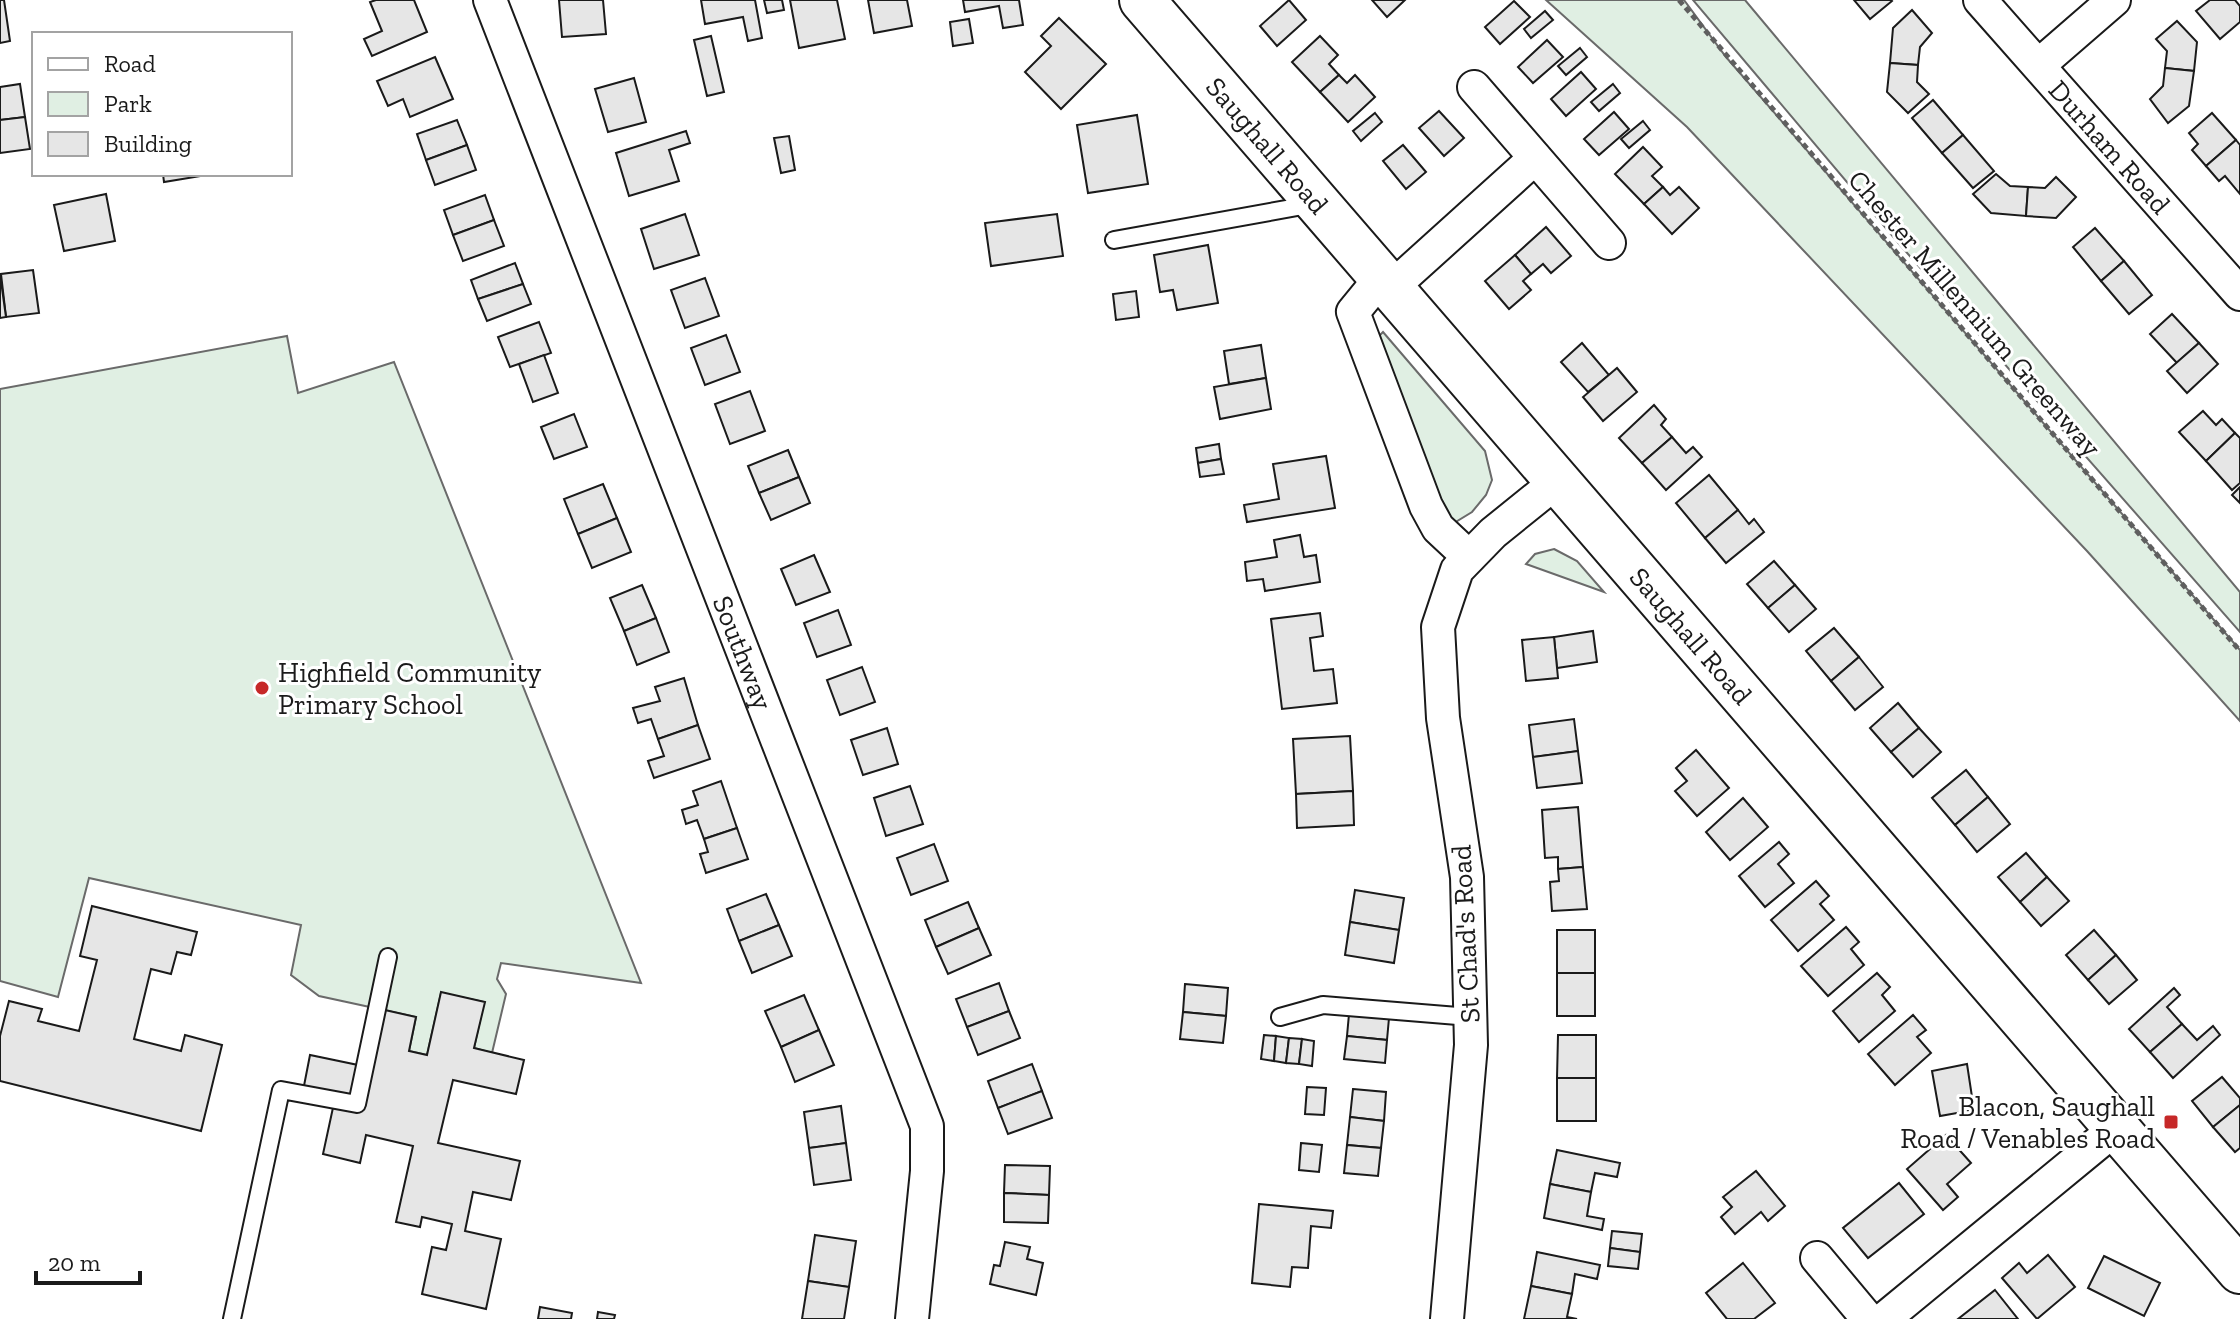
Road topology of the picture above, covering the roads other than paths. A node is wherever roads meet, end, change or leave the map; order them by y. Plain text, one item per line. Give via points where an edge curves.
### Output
1 (490, 0) edge
2 (1142, 0) edge
3 (1980, 0) edge
4 (2114, 0) edge
5 (2039, 65) junction
6 (1474, 87) dead end
7 (1535, 158) junction
8 (1315, 203) junction
9 (1114, 240) dead end
10 (1609, 243) dead end
11 (1384, 284) junction
12 (2240, 294) edge
13 (1555, 483) junction
14 (1469, 557) junction
15 (388, 957) dead end
16 (1280, 1017) dead end
17 (1470, 1017) junction
18 (2115, 1129) junction
19 (1817, 1258) dead end
20 (2240, 1271) edge
21 (232, 1319) edge
22 (912, 1319) edge
23 (1447, 1319) edge
24 (1868, 1319) edge
25 (1884, 1319) edge

1 - 22 street, Southway via 927,1126
2 - 8 street, Saughall Road
3 - 5 street, Durham Road
4 - 5 street
5 - 12 street, Durham Road
6 - 7 street
7 - 10 street
7 - 11 street
8 - 9 lane
8 - 11 street, Saughall Road
11 - 13 street, Saughall Road
11 - 14 street via 1353,312 1426,506 1438,528
13 - 14 street, St Chad's Road
13 - 18 street, Saughall Road
14 - 17 street, St Chad's Road via 1457,570 1438,627 1443,718 1467,877
15 - 21 lane via 357,1104 281,1090
16 - 17 lane via 1323,1005
17 - 23 street, St Chad's Road
18 - 20 street, Saughall Road
18 - 25 street
19 - 24 street

